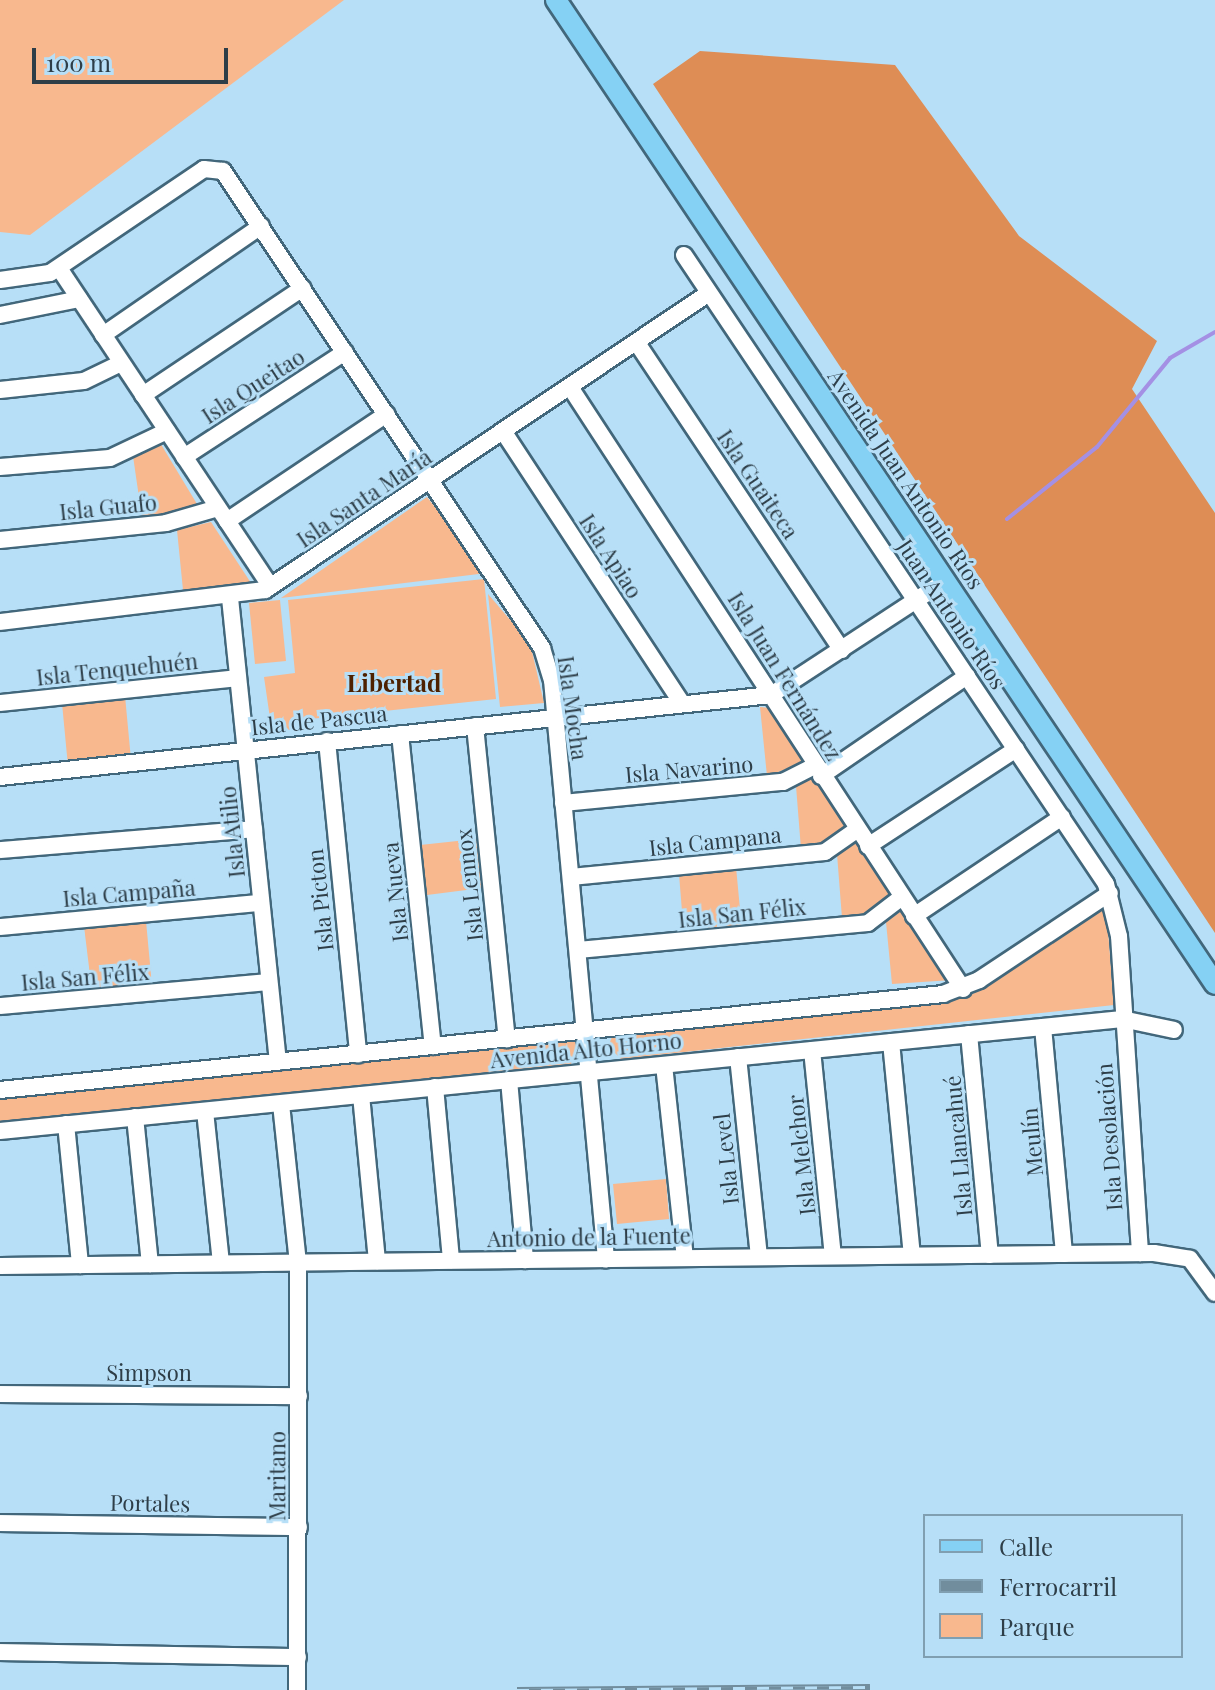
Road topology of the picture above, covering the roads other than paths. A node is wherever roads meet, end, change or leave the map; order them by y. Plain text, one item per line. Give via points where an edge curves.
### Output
1 (556, 0) edge
2 (261, 226) junction
3 (684, 255) dead end
4 (59, 268) junction
5 (0, 280) edge
6 (303, 288) junction
7 (709, 293) junction
8 (79, 299) junction
9 (0, 315) edge
10 (103, 335) junction
11 (637, 343) junction
12 (345, 352) junction
13 (121, 363) junction
14 (570, 387) junction
15 (0, 390) edge
16 (143, 395) junction
17 (387, 414) junction
18 (167, 431) junction
19 (503, 431) junction
20 (184, 457) junction
21 (0, 467) edge
22 (430, 480) junction
23 (222, 514) junction
24 (0, 540) edge
25 (945, 581) junction
26 (270, 586) junction
27 (230, 598) junction
28 (916, 600) junction
29 (0, 622) edge
30 (842, 650) junction
31 (967, 676) junction
32 (238, 678) junction
33 (771, 695) junction
34 (0, 703) edge
35 (682, 704) junction
36 (555, 717) junction
37 (475, 726) junction
38 (400, 734) junction
39 (327, 741) junction
40 (1016, 749) junction
41 (246, 750) junction
42 (817, 771) junction
43 (0, 777) edge
44 (563, 803) junction
45 (1062, 817) junction
46 (254, 829) junction
47 (857, 830) junction
48 (868, 846) junction
49 (0, 850) edge
50 (571, 877) junction
51 (1110, 893) junction
52 (902, 897) junction
53 (261, 903) junction
54 (914, 916) junction
55 (0, 927) edge
56 (578, 950) junction
57 (269, 982) junction
58 (1215, 984) edge
59 (963, 989) junction
60 (0, 1006) edge
61 (1122, 1019) junction
62 (1043, 1027) junction
63 (1174, 1030) dead end
64 (585, 1031) junction
65 (969, 1034) junction
66 (507, 1039) junction
67 (891, 1042) junction
68 (433, 1046) junction
69 (812, 1050) junction
70 (358, 1054) junction
71 (738, 1057) junction
72 (278, 1062) junction
73 (664, 1065) junction
74 (587, 1072) junction
75 (509, 1080) junction
76 (435, 1087) junction
77 (0, 1090) edge
78 (361, 1095) junction
79 (281, 1104) junction
80 (205, 1111) junction
81 (135, 1117) junction
82 (66, 1124) junction
83 (0, 1131) edge
84 (1140, 1253) junction
85 (1064, 1254) junction
86 (912, 1255) junction
87 (990, 1255) junction
88 (833, 1256) junction
89 (759, 1257) junction
90 (685, 1258) junction
91 (606, 1259) junction
92 (451, 1260) junction
93 (525, 1260) junction
94 (377, 1261) junction
95 (298, 1262) junction
96 (221, 1263) junction
97 (150, 1264) junction
98 (80, 1265) junction
99 (0, 1266) edge
100 (1215, 1293) edge
101 (0, 1394) edge
102 (299, 1396) junction
103 (0, 1523) edge
104 (299, 1527) junction
105 (0, 1652) edge
106 (298, 1657) junction
107 (297, 1690) edge

1 - 25 main road, Avenida Juan Antonio Ríos
2 - 4 street, Isla Mocha via 216,167
2 - 6 street, Isla Mocha
2 - 10 street
3 - 7 street, Juan Antonio Ríos
4 - 5 street
4 - 8 street
6 - 12 street, Isla Mocha
6 - 16 street
7 - 11 street, Isla Santa María
7 - 28 street, Juan Antonio Ríos
8 - 9 street
8 - 10 street
10 - 13 street
11 - 14 street, Isla Santa María
11 - 30 street, Isla Guaiteca
12 - 17 street, Isla Mocha
12 - 20 street, Isla Queitao
13 - 15 street via 84,381
13 - 16 street
14 - 19 street, Isla Santa María
14 - 33 street, Isla Juan Fernández
16 - 18 street
17 - 22 street, Isla Mocha
17 - 23 street, Isla Guafo
18 - 20 street
18 - 21 street via 110,458
19 - 22 street, Isla Santa María
19 - 35 street, Isla Apiao
20 - 23 street
22 - 26 street, Isla Santa María
22 - 36 street, Isla Mocha via 542,648
23 - 24 street, Isla Guafo
23 - 26 street
25 - 28 street, Isla de Pascua
25 - 58 main road, Avenida Juan Antonio Ríos
26 - 27 street, Isla Santa María
27 - 29 street, Isla Santa María
27 - 32 street, Isla Atilio
28 - 30 street, Isla de Pascua
28 - 31 street, Juan Antonio Ríos
30 - 33 street, Isla de Pascua
31 - 40 street, Juan Antonio Ríos
31 - 42 street, Isla Navarino
32 - 34 street, Isla Tenquehuén
32 - 41 street, Isla Atilio
33 - 35 street, Isla de Pascua
33 - 42 street, Isla Juan Fernández
35 - 36 street, Isla de Pascua
36 - 37 street, Isla de Pascua
36 - 44 street, Isla Mocha
37 - 38 street, Isla de Pascua
37 - 66 street, Isla Lennox
38 - 39 street, Isla de Pascua
38 - 68 street, Isla Nueva
39 - 41 street, Isla de Pascua
39 - 70 street, Isla Picton
40 - 45 street, Juan Antonio Ríos
40 - 48 street
41 - 43 street, Isla de Pascua
41 - 46 street, Isla Atilio
42 - 44 street, Isla Navarino via 783,782
42 - 47 street, Isla Juan Fernández
44 - 50 street, Isla Mocha
45 - 51 street, Juan Antonio Ríos
45 - 54 street
46 - 49 street
46 - 53 street, Isla Atilio
47 - 48 street, Isla Juan Fernández
47 - 50 street, Isla Campana via 825,852
48 - 52 street, Isla Juan Fernández
50 - 56 street, Isla Mocha
51 - 59 street, Avenida Alto Horno
51 - 61 street, Juan Antonio Ríos
52 - 54 street, Isla Juan Fernández
52 - 56 street, Isla San Félix via 865,923
53 - 55 street, Isla Campaña
53 - 57 street, Isla Atilio
54 - 59 street, Isla Juan Fernández
56 - 64 street, Isla Mocha
57 - 60 street, Isla San Félix
57 - 72 street, Isla Atilio
59 - 64 street, Avenida Alto Horno
61 - 62 street, Avenida Alto Horno
61 - 63 street, Avenida Alto Horno
61 - 84 street, Isla Desolación
62 - 65 street, Avenida Alto Horno
62 - 85 street, Meulín
64 - 66 street, Avenida Alto Horno
64 - 74 street, Isla Mocha
65 - 67 street, Avenida Alto Horno
65 - 87 street, Isla Llancahué
66 - 68 street, Avenida Alto Horno
67 - 69 street, Avenida Alto Horno
67 - 86 street
68 - 70 street, Avenida Alto Horno
69 - 71 street, Avenida Alto Horno
69 - 88 street, Isla Melchor
70 - 72 street, Avenida Alto Horno
71 - 73 street, Avenida Alto Horno
71 - 89 street, Isla Level
72 - 77 street, Avenida Alto Horno
73 - 74 street, Avenida Alto Horno
73 - 90 street
74 - 75 street, Avenida Alto Horno
74 - 91 street, Isla Mocha
75 - 76 street, Avenida Alto Horno
75 - 93 street
76 - 78 street, Avenida Alto Horno
76 - 92 street
78 - 79 street, Avenida Alto Horno
78 - 94 street
79 - 80 street, Avenida Alto Horno
79 - 95 street
80 - 81 street, Avenida Alto Horno
80 - 96 street
81 - 82 street, Avenida Alto Horno
81 - 97 street
82 - 83 street, Avenida Alto Horno
82 - 98 street
84 - 85 street, Antonio de la Fuente
84 - 100 street, Antonio de la Fuente via 1178,1254
85 - 87 street, Antonio de la Fuente
86 - 87 street, Antonio de la Fuente
86 - 88 street, Antonio de la Fuente
88 - 89 street, Antonio de la Fuente
89 - 90 street, Antonio de la Fuente
90 - 91 street, Antonio de la Fuente
91 - 93 street, Antonio de la Fuente
92 - 93 street, Antonio de la Fuente
92 - 94 street, Antonio de la Fuente
94 - 95 street, Antonio de la Fuente
95 - 96 street, Antonio de la Fuente
95 - 102 street, Maritano
96 - 97 street, Antonio de la Fuente
97 - 98 street, Antonio de la Fuente
98 - 99 street, Antonio de la Fuente
101 - 102 street, Simpson
102 - 104 street, Maritano
103 - 104 street, Portales
104 - 106 street, Maritano
105 - 106 street
106 - 107 street, Maritano

